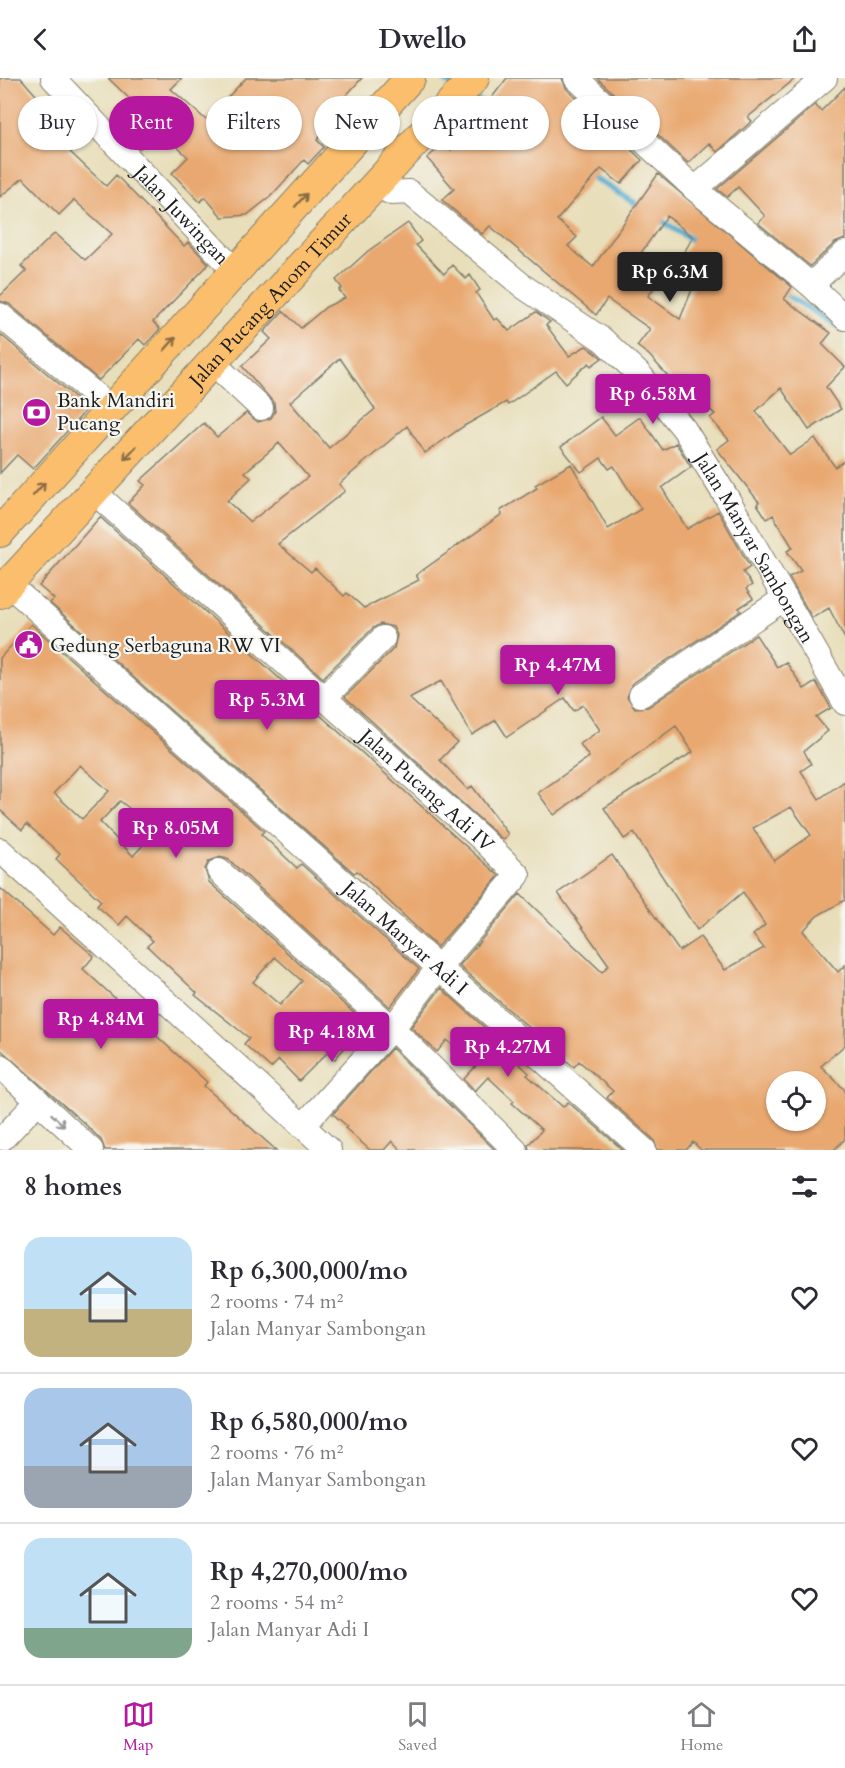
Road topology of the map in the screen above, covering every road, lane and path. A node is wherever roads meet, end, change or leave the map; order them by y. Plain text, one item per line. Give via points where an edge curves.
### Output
1 (52, 78) edge
2 (410, 78) edge
3 (576, 78) edge
4 (825, 78) edge
5 (466, 88) edge
6 (400, 160) junction
7 (376, 185) junction
8 (695, 189) junction
9 (409, 192) junction
10 (845, 253) edge
11 (236, 272) junction
12 (811, 285) junction
13 (0, 315) edge
14 (845, 318) edge
15 (213, 363) junction
16 (112, 408) junction
17 (261, 408) dead end
18 (94, 492) junction
19 (0, 532) edge
20 (4, 589) edge
21 (785, 598) junction
22 (383, 638) dead end
23 (640, 695) dead end
24 (324, 698) junction
25 (845, 703) edge
26 (0, 850) edge
27 (219, 871) dead end
28 (439, 967) junction
29 (394, 1025) junction
30 (3, 1074) edge
31 (38, 1101) junction
32 (303, 1126) junction
33 (6, 1141) edge
34 (91, 1150) edge
35 (329, 1150) edge
36 (515, 1150) edge
37 (644, 1150) edge

1 - 11 street, Jalan Juwingan
11 -> 2 main road
3 - 8 street
4 - 8 street
5 - 6 main road, Jalan Pucang Anom Timur
6 - 7 main road, Jalan Pucang Anom Timur
6 - 9 street via 410,174
7 - 9 street via 392,193
7 - 15 main road, Jalan Pucang Anom Timur
8 - 12 street
9 - 21 street, Jalan Manyar Sambongan via 524,287 603,340 641,376 684,429
10 - 12 street
16 -> 11 main road
12 - 14 street
13 - 16 street
15 - 17 street
15 -> 18 main road, Jalan Pucang Anom Timur
19 -> 16 main road
18 - 20 main road, Jalan Pucang Anom Timur
18 - 24 street, Jalan Pucang Adi IV
20 - 28 street, Jalan Manyar Adi I via 222,774
21 - 23 street
21 - 25 street, Jalan Manyar Sambongan
22 - 24 street
24 - 28 street, Jalan Pucang Adi IV via 518,873 518,878
26 - 32 street
27 - 29 street
28 - 29 street
28 - 37 street, Jalan Manyar Adi I
29 - 32 street
29 - 36 street
30 - 31 street
31 - 33 street
31 -> 34 street
32 - 35 street

